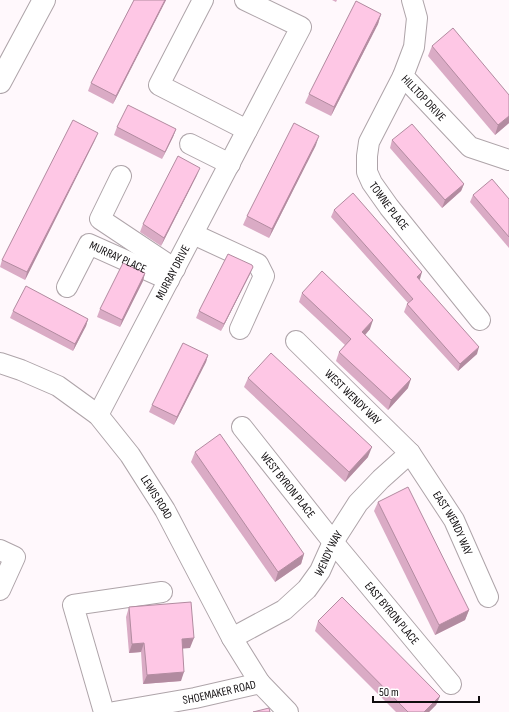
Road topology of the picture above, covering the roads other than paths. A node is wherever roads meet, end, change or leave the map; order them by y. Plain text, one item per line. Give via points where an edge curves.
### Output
1 (44, 0) edge
2 (203, 0) edge
3 (245, 0) edge
4 (412, 0) edge
5 (3, 70) edge
6 (403, 76) junction
7 (247, 130) junction
8 (190, 144) dead end
9 (509, 160) edge
10 (230, 164) junction
11 (121, 176) dead end
12 (193, 234) junction
13 (172, 275) junction
14 (67, 287) dead end
15 (480, 320) dead end
16 (240, 329) dead end
17 (296, 341) dead end
18 (0, 363) edge
19 (98, 415) junction
20 (242, 427) dead end
21 (410, 453) junction
22 (333, 542) junction
23 (0, 550) edge
24 (0, 590) edge
25 (162, 592) dead end
26 (488, 596) dead end
27 (232, 638) junction
28 (260, 683) junction
29 (451, 684) dead end
30 (104, 712) edge
31 (114, 712) edge
32 (288, 712) edge

1 - 5 main road
2 - 7 street via 159,85
3 - 7 street, MURRAY DRIVE via 302,27
4 - 6 street, HILLTOP DRIVE via 417,18 414,47
6 - 9 street, HILLTOP DRIVE via 470,147
6 - 15 street, TOWNE PLACE via 369,142 367,172 389,207
7 - 10 street, MURRAY DRIVE
8 - 10 street
10 - 12 street, MURRAY DRIVE
11 - 13 street via 100,219
12 - 13 street, MURRAY DRIVE
12 - 16 street via 258,264 264,276
13 - 14 street, MURRAY PLACE via 89,244
13 - 19 street, MURRAY DRIVE
17 - 21 street, WEST WENDY WAY
18 - 19 street, LEWIS ROAD via 58,386
19 - 27 street, LEWIS ROAD via 130,455 165,510
20 - 22 street, WEST BYRON PLACE
21 - 22 street, WENDY WAY via 358,503
21 - 26 street, EAST WENDY WAY via 454,520
22 - 27 street, WENDY WAY via 320,571 307,589 284,610
22 - 29 street, EAST BYRON PLACE
23 - 24 street via 15,557
25 - 30 street via 74,605
27 - 28 street, LEWIS ROAD
28 - 31 street, SHOEMAKER ROAD via 195,698
28 - 32 street, SHOEMAKER ROAD

